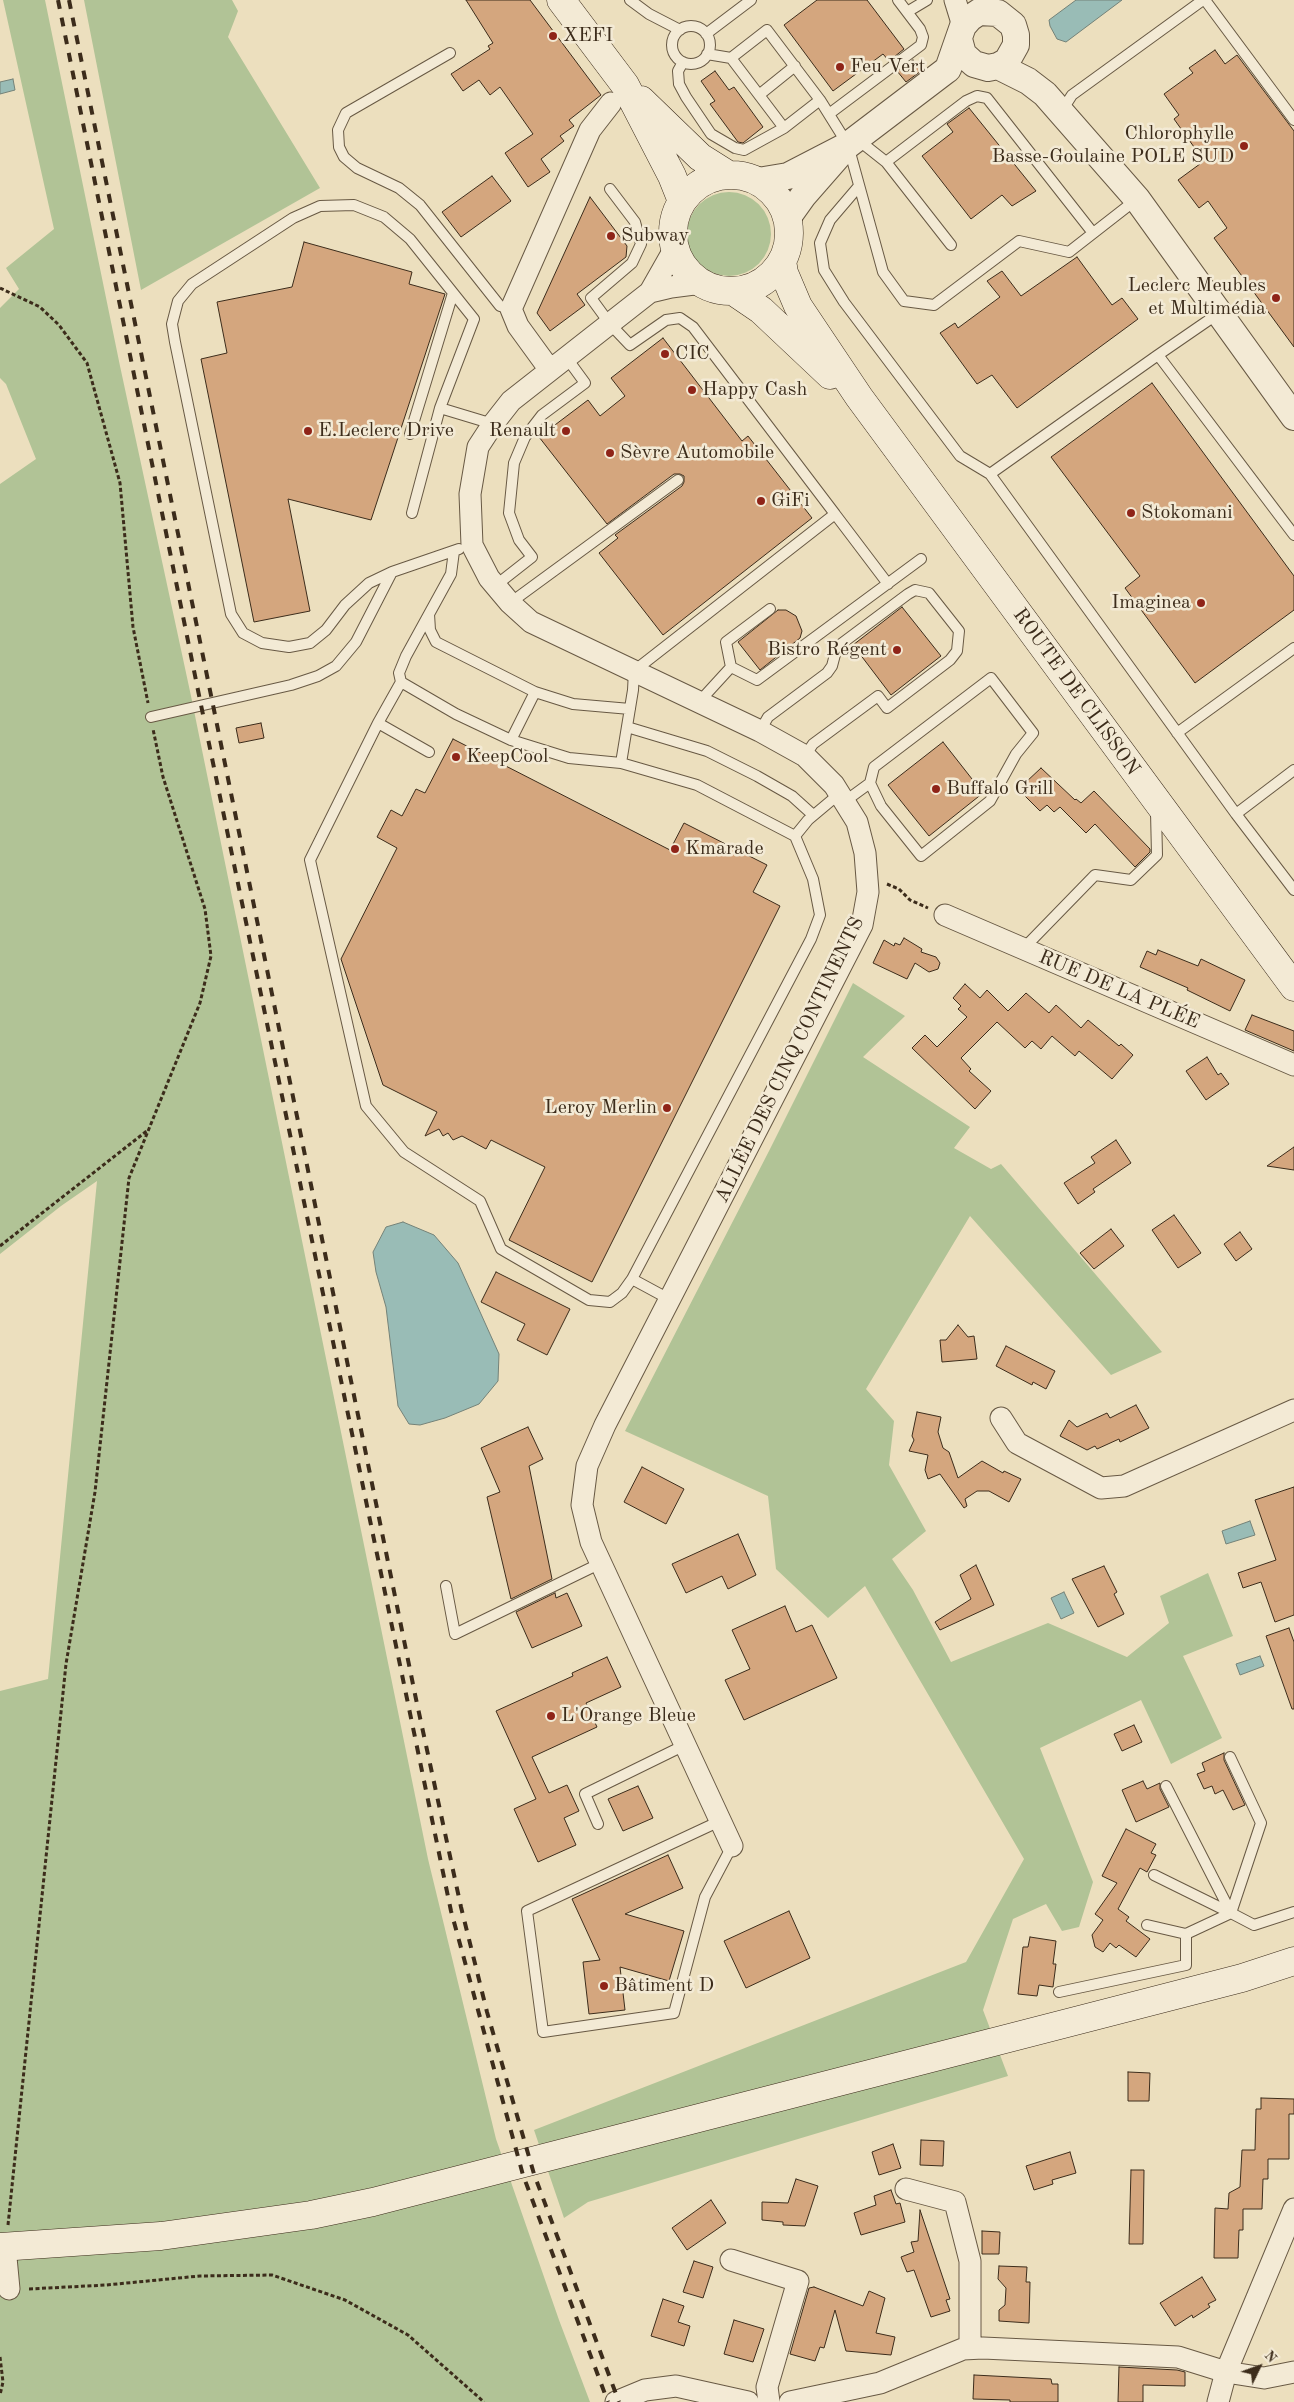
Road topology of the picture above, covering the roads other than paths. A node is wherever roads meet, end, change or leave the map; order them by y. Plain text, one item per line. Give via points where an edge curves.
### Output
1 (561, 0) edge
2 (630, 0) edge
3 (751, 0) edge
4 (898, 0) edge
5 (927, 0) edge
6 (955, 0) edge
7 (1204, 0) edge
8 (982, 5) edge
9 (907, 12) junction
10 (680, 30) junction
11 (961, 33) junction
12 (706, 34) junction
13 (450, 54) dead end
14 (707, 54) junction
15 (731, 58) junction
16 (683, 62) junction
17 (1000, 62) junction
18 (795, 66) junction
19 (948, 69) junction
20 (618, 94) junction
21 (759, 95) junction
22 (820, 100) junction
23 (1060, 112) junction
24 (829, 114) junction
25 (1294, 120) edge
26 (784, 128) junction
27 (852, 142) junction
28 (886, 162) junction
29 (727, 174) junction
30 (758, 181) junction
31 (859, 186) junction
32 (610, 188) dead end
33 (1137, 199) junction
34 (682, 201) junction
35 (788, 217) junction
36 (1094, 233) junction
37 (951, 245) dead end
38 (675, 248) junction
39 (782, 261) junction
40 (702, 283) junction
41 (733, 291) junction
42 (650, 292) junction
43 (454, 293) junction
44 (511, 309) junction
45 (1219, 313) junction
46 (610, 324) junction
47 (1158, 355) junction
48 (558, 363) junction
49 (859, 397) junction
50 (440, 408) junction
51 (1294, 417) edge
52 (493, 424) junction
53 (410, 434) dead end
54 (990, 474) junction
55 (678, 480) dead end
56 (412, 513) dead end
57 (835, 514) junction
58 (1294, 535) edge
59 (463, 548) junction
60 (921, 559) dead end
61 (392, 572) junction
62 (888, 584) junction
63 (495, 586) junction
64 (510, 603) junction
65 (770, 609) dead end
66 (429, 613) junction
67 (1294, 648) edge
68 (731, 668) junction
69 (634, 672) junction
70 (401, 682) junction
71 (534, 692) junction
72 (699, 702) junction
73 (630, 709) junction
74 (151, 717) road end
75 (378, 723) junction
76 (627, 728) junction
77 (760, 732) junction
78 (1177, 734) junction
79 (511, 740) junction
80 (429, 752) dead end
81 (805, 756) junction
82 (621, 763) junction
83 (1294, 770) edge
84 (870, 783) junction
85 (842, 798) junction
86 (1156, 799) junction
87 (1236, 814) junction
88 (813, 815) junction
89 (796, 836) junction
90 (1294, 890) edge
91 (945, 915) road end
92 (1023, 949) junction
93 (1294, 987) edge
94 (1294, 1065) edge
95 (632, 1279) junction
96 (669, 1299) junction
97 (1294, 1410) edge
98 (1001, 1418) dead end
99 (601, 1563) junction
100 (446, 1586) dead end
101 (685, 1745) junction
102 (1230, 1757) dead end
103 (1166, 1786) dead end
104 (720, 1821) junction
105 (598, 1824) dead end
106 (732, 1846) joint
107 (1154, 1875) dead end
108 (1294, 1912) edge
109 (1232, 1913) junction
110 (1147, 1925) dead end
111 (1186, 1934) junction
112 (1294, 1961) edge
113 (1294, 1969) edge
114 (1264, 1972) junction
115 (1059, 1992) dead end
116 (906, 2189) dead end
117 (1294, 2209) edge
118 (3, 2247) edge
119 (731, 2260) dead end
120 (9, 2289) road end
121 (970, 2348) junction
122 (1226, 2372) junction
123 (1294, 2372) edge
124 (616, 2402) edge
125 (748, 2402) edge
126 (768, 2402) edge
127 (790, 2402) edge
128 (1218, 2402) edge

1 - 20 main road, ROUTE DE CLISSON
2 - 10 lane
3 - 12 lane
4 - 9 lane
5 - 9 lane
6 - 11 street
7 - 23 lane via 1072,95
7 - 25 lane
8 - 11 street
8 - 17 street via 1013,25 1016,35
9 - 24 lane via 920,29 921,45
10 - 12 lane via 696,27
10 - 16 lane via 673,46 674,53
11 - 17 street via 964,54 974,64
11 - 19 street
12 - 14 lane via 710,46
13 - 44 lane via 346,113 338,130 339,147 344,157 357,168 399,188 420,205 500,306
14 - 15 lane
14 - 16 lane via 695,63
15 - 18 lane via 768,30
15 - 21 lane
16 - 26 lane via 678,71 679,84 711,134 744,150
17 - 19 street
17 - 23 street via 1046,94
18 - 21 lane
18 - 22 lane
19 - 27 street
20 - 29 main road, ROUTE DE CLISSON
20 - 34 main road, ROUTE DE CLISSON via 672,176
20 - 44 street via 590,130
21 - 26 lane
22 - 24 lane
22 - 26 lane
23 - 33 street
24 - 27 lane
27 - 28 lane
27 - 30 street via 788,176
27 - 31 lane
27 - 35 street
28 - 36 lane via 966,101 977,96 987,98
28 - 37 lane
29 - 30 main road, ROUTE DE CLISSON via 744,175
29 - 34 main road, ROUTE DE CLISSON via 695,186
30 - 35 main road, ROUTE DE CLISSON via 771,190
31 - 36 lane via 883,272 904,301 934,305 1019,241 1069,252
31 - 54 lane via 830,220 820,243 824,270 844,302 960,456
32 - 46 lane via 635,222 641,244 632,263 591,298
33 - 36 lane
33 - 45 street
34 - 38 main road, ROUTE DE CLISSON via 675,216
35 - 39 main road, ROUTE DE CLISSON via 788,247
38 - 40 main road, ROUTE DE CLISSON via 680,262
38 - 42 street, ALLÉE DES CINQ CONTINENTS
39 - 41 main road, ROUTE DE CLISSON via 765,281
39 - 49 main road, ROUTE DE CLISSON via 798,306
40 - 41 main road, ROUTE DE CLISSON via 711,288
40 - 42 street, ALLÉE DES CINQ CONTINENTS
41 - 49 main road, ROUTE DE CLISSON via 761,310 824,370
42 - 46 street, ALLÉE DES CINQ CONTINENTS
43 - 50 lane via 474,318
43 - 53 lane
43 - 61 lane via 410,239 384,216 354,205 320,206 293,218 192,284 178,301 172,324 231,614 243,633 262,643 289,647 310,643 369,583
44 - 48 street via 518,326
45 - 47 lane
45 - 51 street
46 - 48 street, ALLÉE DES CINQ CONTINENTS
46 - 57 lane via 630,345 666,320 680,318 693,327
47 - 54 lane
47 - 58 lane
48 - 52 street, ALLÉE DES CINQ CONTINENTS via 511,401
48 - 63 lane via 585,383 542,415 526,437 514,463 509,513 519,540 532,557
49 - 86 main road, ROUTE DE CLISSON
50 - 52 lane
50 - 56 lane
52 - 59 street, ALLÉE DES CINQ CONTINENTS via 478,447
54 - 78 lane
55 - 64 lane
57 - 62 lane
57 - 69 lane
59 - 61 lane
59 - 63 street, ALLÉE DES CINQ CONTINENTS
59 - 66 lane
60 - 62 lane
61 - 74 lane via 356,642 336,666 291,685
62 - 68 lane via 757,680
63 - 64 street, ALLÉE DES CINQ CONTINENTS
64 - 69 street, ALLÉE DES CINQ CONTINENTS via 531,622
65 - 68 lane via 726,642
66 - 70 lane via 399,673
66 - 71 lane via 430,630 436,642
67 - 78 lane
68 - 72 lane
69 - 72 street, ALLÉE DES CINQ CONTINENTS
69 - 73 lane
70 - 75 lane
70 - 79 lane via 456,714
71 - 73 lane via 573,704
71 - 79 lane
72 - 77 street, ALLÉE DES CINQ CONTINENTS
73 - 76 lane
75 - 80 lane
75 - 95 lane via 310,860 366,1106 404,1152 480,1201 501,1249 589,1300 610,1302
76 - 82 lane
76 - 88 lane via 707,751 792,796
77 - 81 street, ALLÉE DES CINQ CONTINENTS
77 - 81 lane via 768,718 827,673 837,647 908,594 915,590 929,593 959,631 957,651 950,660 887,708 878,696 813,744
78 - 87 lane
79 - 82 lane via 569,758
81 - 85 street, ALLÉE DES CINQ CONTINENTS
82 - 89 lane via 697,785
83 - 87 lane
84 - 84 lane via 881,806 921,856 990,801 1016,754 1033,733 991,678 874,767
84 - 85 lane
85 - 88 lane
85 - 96 street, ALLÉE DES CINQ CONTINENTS via 857,822 865,853 868,892 862,925
86 - 92 lane via 1157,855 1131,880 1095,875
86 - 93 main road, ROUTE DE CLISSON
87 - 90 lane
88 - 89 lane
89 - 95 lane via 813,879 820,915 811,938
91 - 92 street, RUE DE LA PLÉE
92 - 94 street, RUE DE LA PLÉE
95 - 96 lane
96 - 99 street, ALLÉE DES CINQ CONTINENTS via 586,1466 582,1505 591,1542
97 - 98 street via 1124,1486 1101,1488 1017,1443
99 - 100 lane via 455,1634
99 - 101 street, ALLÉE DES CINQ CONTINENTS
101 - 104 street, ALLÉE DES CINQ CONTINENTS
101 - 105 lane via 585,1794
102 - 109 lane via 1261,1822
103 - 109 lane
104 - 106 street, ALLÉE DES CINQ CONTINENTS
104 - 106 lane via 527,1911 543,2032 674,2013 705,1897
107 - 109 lane
108 - 109 lane via 1254,1925
109 - 111 lane
110 - 111 lane
111 - 115 lane via 1186,1965
112 - 114 main road
113 - 114 main road
114 - 118 main road via 373,2202 311,2215 161,2236
116 - 121 street via 955,2202 970,2262
117 - 122 street
118 - 120 street
119 - 126 street via 798,2281 767,2387
121 - 122 street via 1178,2358
121 - 127 street via 880,2383
122 - 123 street via 1264,2378
122 - 128 street
124 - 125 street via 645,2390 676,2386

